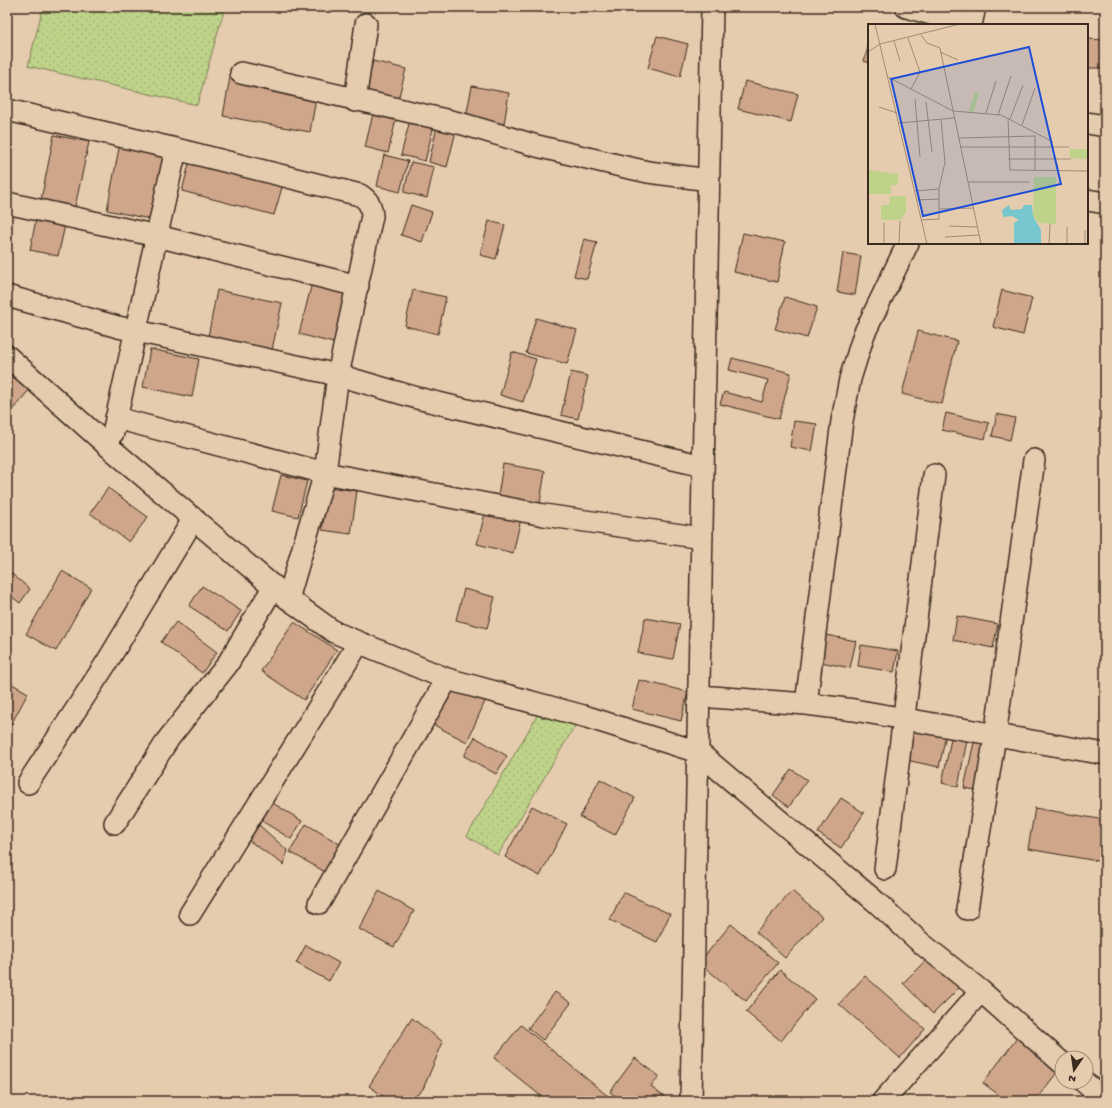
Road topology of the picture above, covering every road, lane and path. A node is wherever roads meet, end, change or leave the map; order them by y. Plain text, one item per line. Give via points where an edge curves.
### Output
1 (712, 7) edge
2 (906, 7) edge
3 (975, 7) edge
4 (366, 24) dead end
5 (966, 24) edge
6 (970, 24) edge
7 (242, 73) dead end
8 (355, 101) junction
9 (7, 110) edge
10 (1088, 123) edge
11 (1105, 126) edge
12 (176, 149) junction
13 (709, 180) junction
14 (1088, 200) edge
15 (7, 203) edge
16 (1105, 203) edge
17 (157, 236) junction
18 (908, 244) edge
19 (358, 286) junction
20 (7, 296) edge
21 (136, 330) junction
22 (7, 356) edge
23 (338, 375) junction
24 (116, 418) junction
25 (109, 447) junction
26 (1034, 460) dead end
27 (703, 466) junction
28 (325, 473) junction
29 (934, 475) dead end
30 (194, 518) junction
31 (702, 538) junction
32 (281, 592) junction
33 (358, 644) junction
34 (447, 679) junction
35 (699, 696) junction
36 (806, 704) junction
37 (904, 718) junction
38 (995, 736) junction
39 (698, 752) junction
40 (1105, 754) edge
41 (28, 783) dead end
42 (115, 824) dead end
43 (885, 869) dead end
44 (319, 903) dead end
45 (967, 909) dead end
46 (190, 914) dead end
47 (982, 990) junction
48 (1054, 1056) edge
49 (1093, 1090) edge
50 (1105, 1100) edge
51 (691, 1101) edge
52 (883, 1101) edge

1 - 13 street
2 - 5 street
3 - 6 street
4 - 8 street
7 - 8 street
8 - 13 street via 464,124 537,146 621,166
9 - 12 street
10 - 11 street
12 - 17 street
12 - 19 street via 360,195 367,200 372,216
13 - 27 street
14 - 16 street
15 - 17 street
17 - 19 street
17 - 21 street
18 - 36 street via 864,334 850,379 842,421
19 - 23 street
20 - 21 street
21 - 23 street
21 - 24 street
22 - 25 street
23 - 27 street via 439,403
23 - 28 street
24 - 25 street
24 - 28 street
25 - 30 street
26 - 38 street
27 - 31 street
28 - 31 street via 544,515
28 - 32 street
29 - 37 street
30 - 32 street
30 - 41 street via 107,662
31 - 35 street
32 - 33 street via 334,632
32 - 42 street via 227,666 168,738
33 - 34 street
33 - 46 street
34 - 39 street via 587,717
34 - 44 street
35 - 36 street
35 - 39 street
36 - 37 street
37 - 38 street
37 - 43 street
38 - 40 street
38 - 45 street
39 - 47 street via 921,943
39 - 51 street
47 - 48 street
47 - 52 street
49 - 50 street

